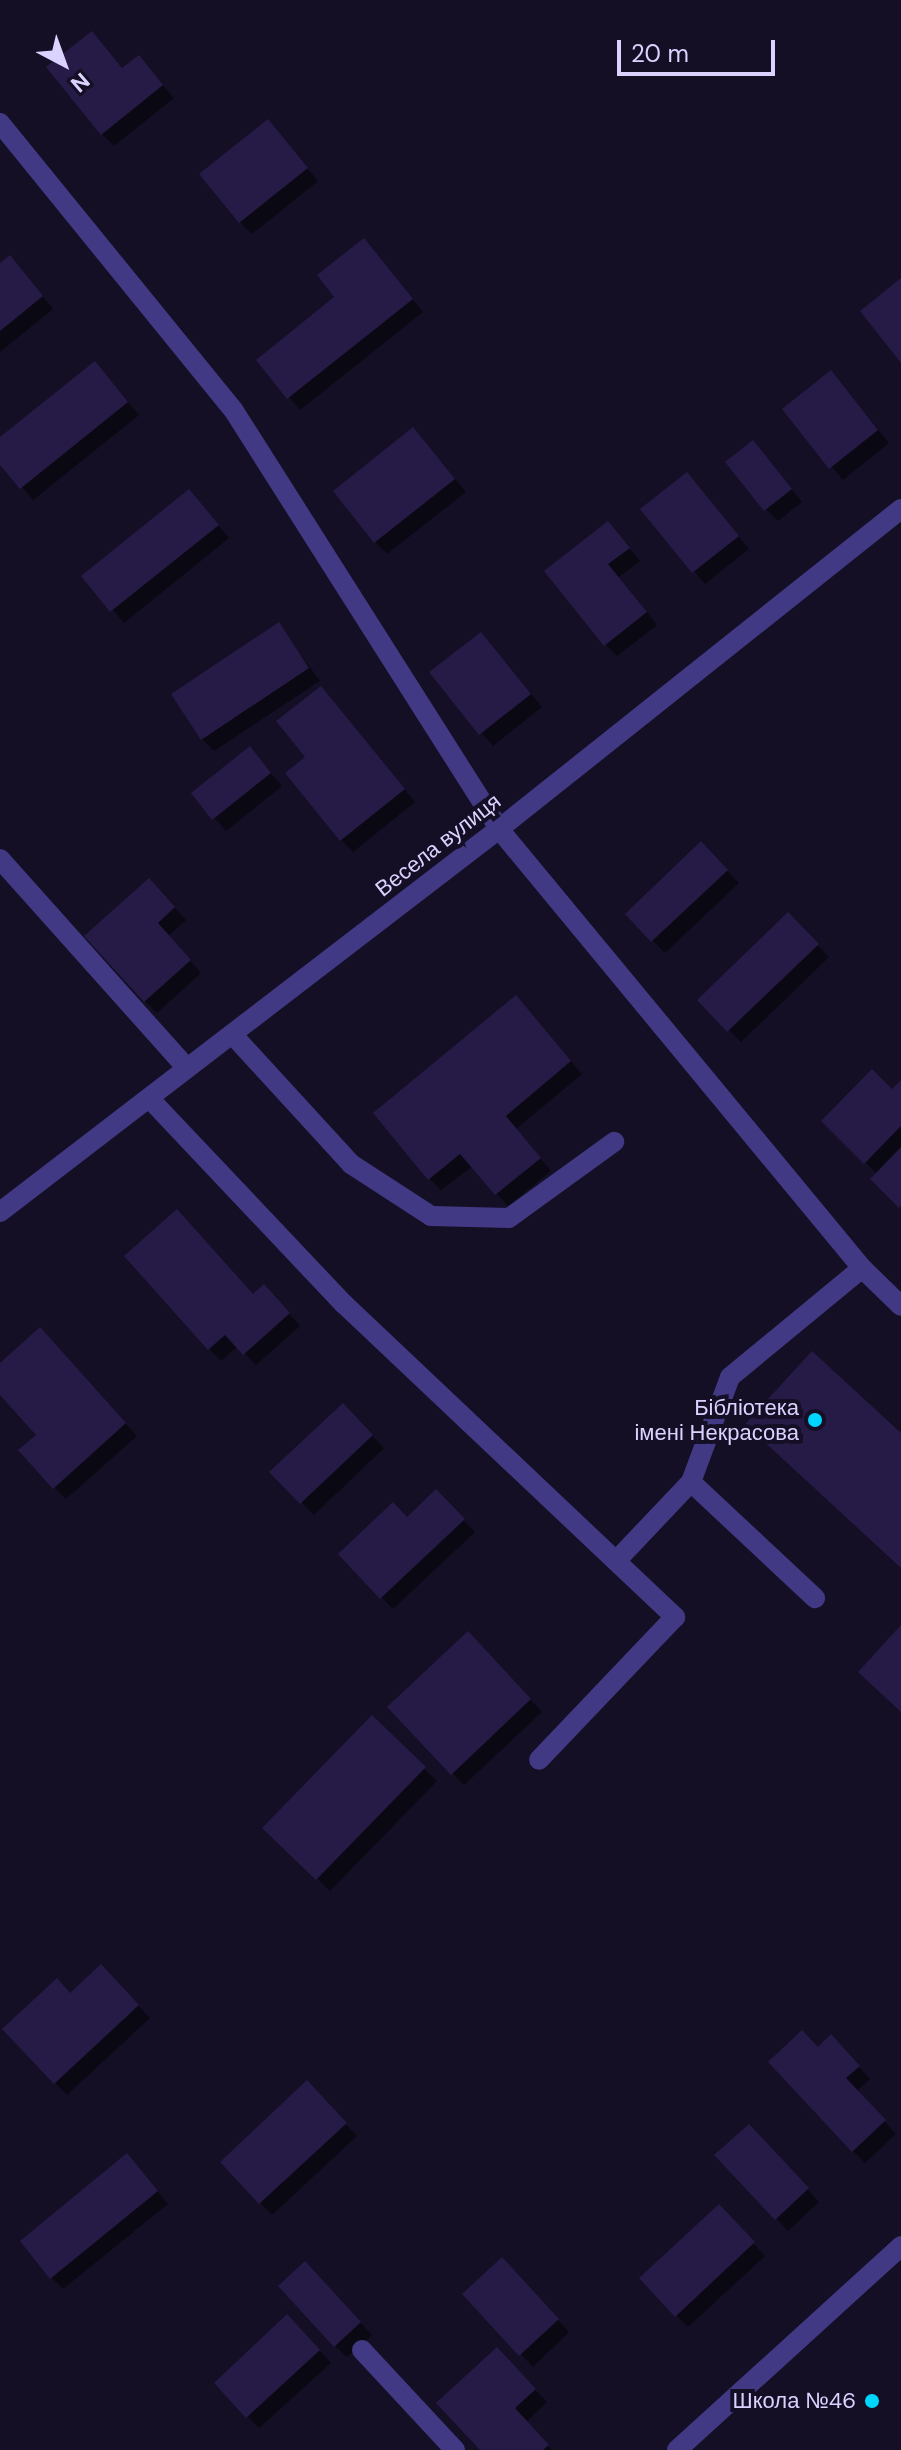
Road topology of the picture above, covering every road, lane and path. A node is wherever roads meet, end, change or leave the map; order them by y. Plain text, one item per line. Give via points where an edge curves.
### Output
1 (0, 123) edge
2 (901, 509) edge
3 (499, 829) junction
4 (0, 859) edge
5 (232, 1034) junction
6 (187, 1068) junction
7 (149, 1098) junction
8 (614, 1142) dead end
9 (0, 1212) edge
10 (862, 1268) junction
11 (901, 1306) edge
12 (691, 1482) junction
13 (616, 1561) junction
14 (815, 1598) dead end
15 (539, 1760) dead end
16 (901, 2246) edge
17 (362, 2350) dead end
18 (455, 2450) edge
19 (677, 2450) edge

1 - 3 street via 234,411
2 - 3 street, Весела вулиця
3 - 5 street, Весела вулиця
3 - 10 street
4 - 6 street
5 - 6 street, Весела вулиця
5 - 8 street via 351,1164 431,1216 509,1218
6 - 7 street, Весела вулиця
7 - 9 street, Весела вулиця
7 - 13 street via 344,1304
10 - 11 street
10 - 12 street via 730,1377
12 - 13 street
12 - 14 street
13 - 15 street via 675,1617
16 - 19 street
17 - 18 street

